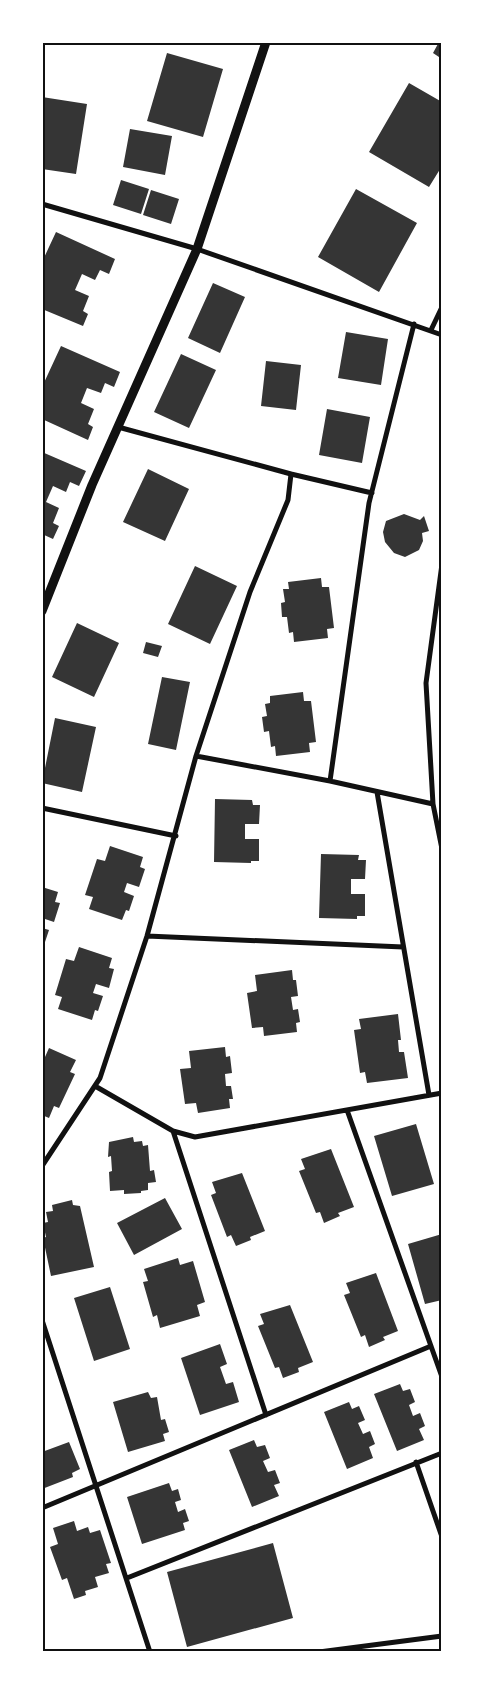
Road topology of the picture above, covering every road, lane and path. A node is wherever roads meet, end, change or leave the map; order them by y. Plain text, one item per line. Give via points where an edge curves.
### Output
1 (266, 42) edge
2 (42, 204) edge
3 (197, 249) junction
4 (442, 307) edge
5 (414, 324) junction
6 (431, 330) junction
7 (442, 334) edge
8 (118, 427) junction
9 (291, 474) junction
10 (372, 493) junction
11 (442, 564) edge
12 (42, 611) edge
13 (196, 756) junction
14 (330, 781) junction
15 (377, 792) junction
16 (433, 804) junction
17 (42, 808) edge
18 (176, 836) junction
19 (442, 848) edge
20 (147, 936) junction
21 (403, 947) junction
22 (95, 1086) junction
23 (442, 1093) edge
24 (429, 1095) junction
25 (347, 1110) junction
26 (172, 1131) junction
27 (42, 1166) edge
28 (42, 1320) edge
29 (431, 1346) junction
30 (442, 1377) edge
31 (266, 1415) junction
32 (442, 1453) edge
33 (416, 1462) junction
34 (98, 1486) junction
35 (42, 1508) edge
36 (442, 1536) edge
37 (128, 1578) junction
38 (442, 1636) edge
39 (150, 1652) edge
40 (319, 1652) edge

1 - 3 street
2 - 3 street
3 - 5 street
3 - 8 street
4 - 6 street
5 - 6 street
5 - 10 street
6 - 7 street
8 - 9 street
8 - 12 street
9 - 10 street
9 - 13 street via 288,500 250,592
10 - 14 street
11 - 16 street via 426,683
13 - 14 street
13 - 18 street
14 - 15 street
15 - 16 street
15 - 21 street
16 - 19 street
17 - 18 street
18 - 20 street
20 - 21 street
20 - 22 street
21 - 24 street
22 - 26 street
22 - 27 street
23 - 24 street
24 - 25 street
25 - 26 street via 195,1137
25 - 29 street
26 - 31 street
28 - 34 street
29 - 30 street
29 - 31 street
31 - 34 street
32 - 33 street
33 - 36 street
33 - 37 street
34 - 35 street
34 - 37 street
37 - 39 street
38 - 40 street

